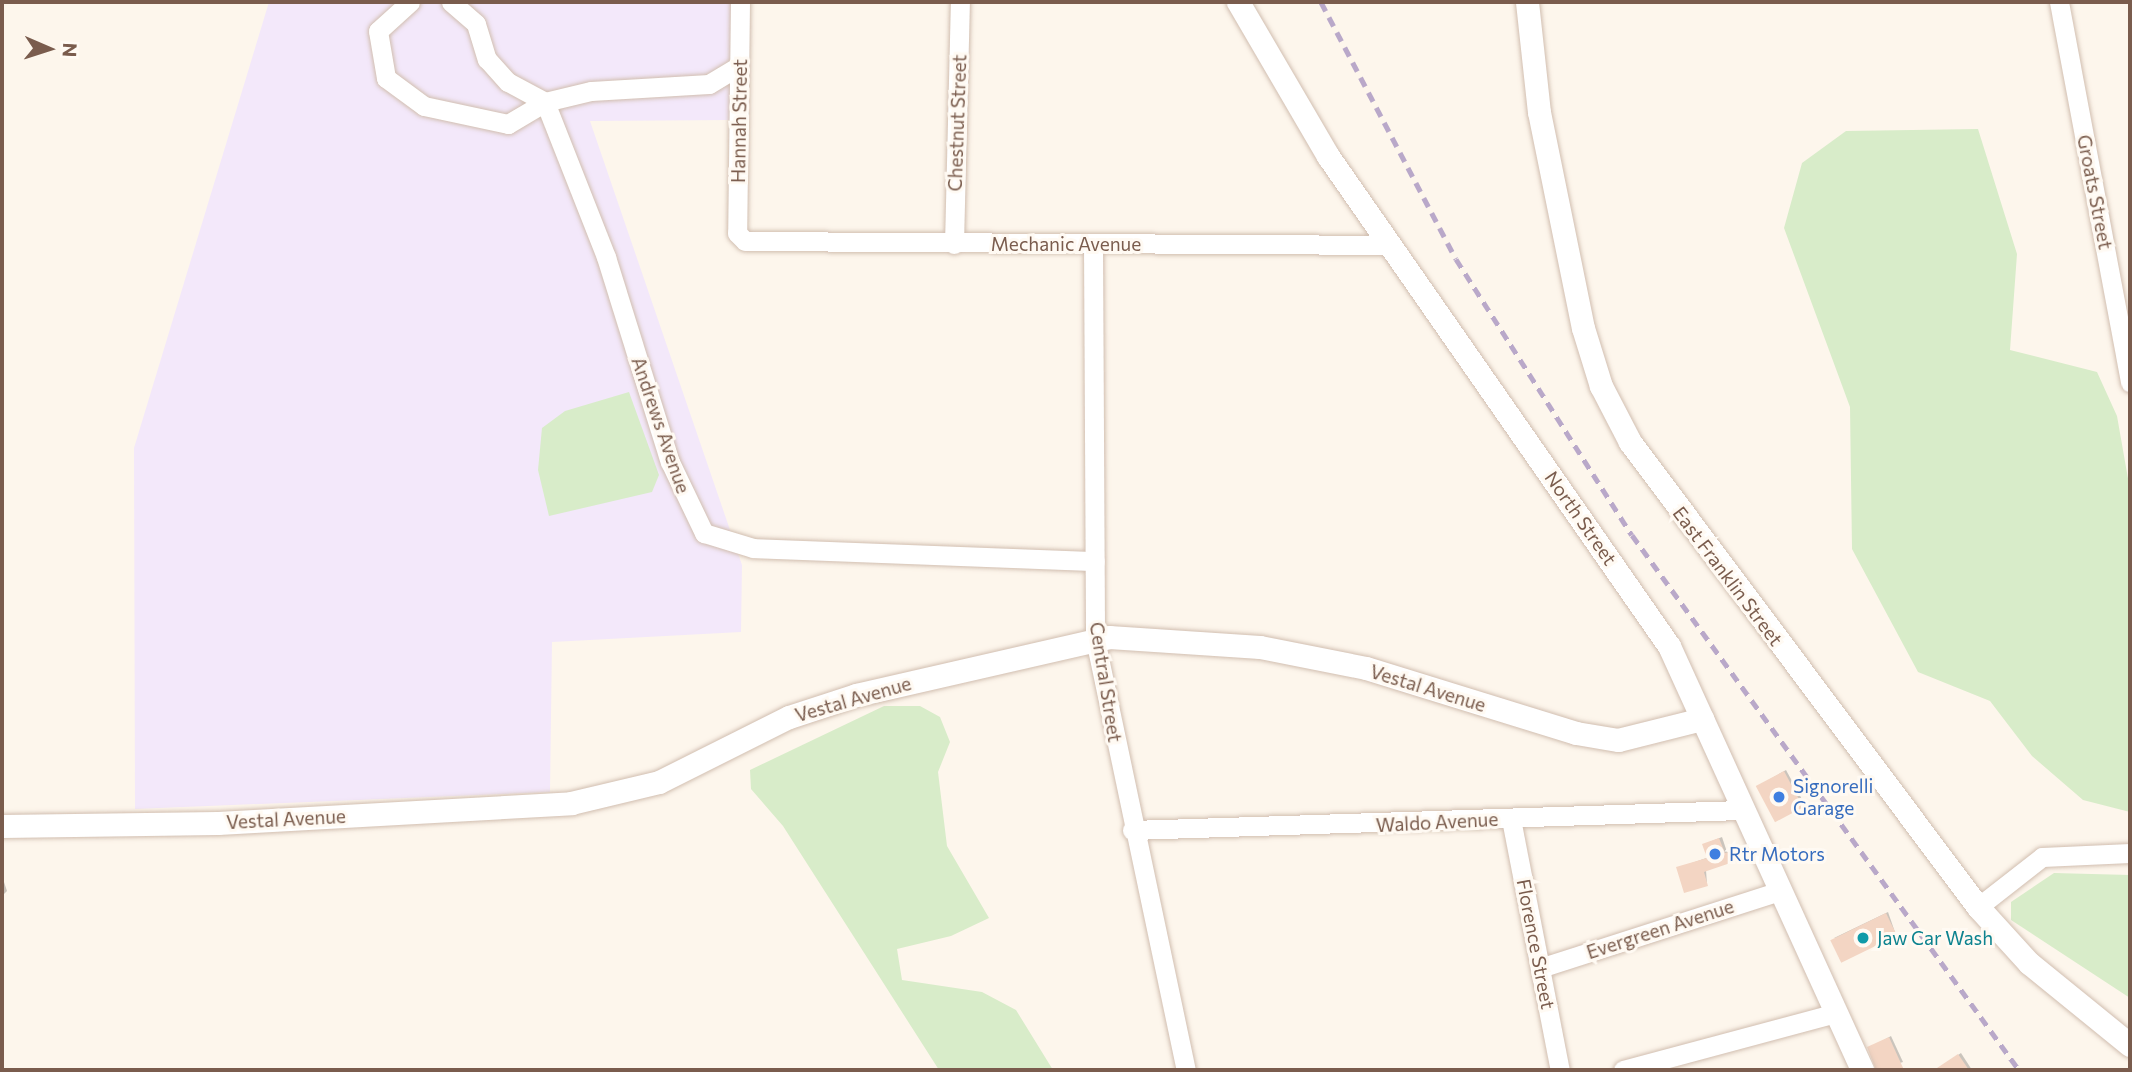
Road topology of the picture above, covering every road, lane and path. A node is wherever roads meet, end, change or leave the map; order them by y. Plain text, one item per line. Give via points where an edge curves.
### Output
1 (410, 2) edge
2 (451, 2) edge
3 (740, 2) edge
4 (961, 2) edge
5 (1238, 2) edge
6 (1527, 2) edge
7 (2059, 2) edge
8 (739, 66) junction
9 (545, 102) junction
10 (741, 239) joint
11 (954, 244) junction
12 (1093, 244) junction
13 (1391, 245) junction
14 (2130, 382) edge
15 (1095, 561) junction
16 (1095, 639) junction
17 (1702, 719) junction
18 (1742, 810) junction
19 (1511, 819) junction
20 (2, 826) edge
21 (1132, 830) junction
22 (2130, 853) edge
23 (1780, 891) junction
24 (1978, 907) junction
25 (1540, 968) junction
26 (1836, 1013) junction
27 (2130, 1045) edge
28 (1186, 1070) edge
29 (1560, 1070) edge
30 (1623, 1070) edge
31 (1862, 1070) edge

1 - 9 street via 378,31 386,78 424,106 508,124
2 - 9 street via 476,24 487,59 508,82
3 - 8 street, Hannah Street
4 - 11 street, Chestnut Street
5 - 13 street, North Street via 1328,156
6 - 24 street, East Franklin Street via 1539,112 1583,328 1601,386 1630,442 1687,523
7 - 14 street, Groats Street
8 - 9 street via 709,84 591,91
8 - 10 street, Hannah Street
9 - 15 street, Andrews Avenue via 606,257 670,462 704,533 752,548
10 - 11 street, Mechanic Avenue
11 - 12 street, Mechanic Avenue
12 - 13 street, Mechanic Avenue
12 - 15 street, Central Street
13 - 17 street, North Street via 1656,625
15 - 16 street, Central Street
16 - 17 street, Vestal Avenue via 1171,637 1260,647 1366,668 1576,733 1618,740
16 - 20 street, Vestal Avenue via 856,695 789,717 659,782 571,803 218,823
16 - 21 street, Central Street
17 - 18 street, North Street
18 - 19 street, Waldo Avenue
18 - 23 street, North Street
19 - 21 street, Waldo Avenue
19 - 25 street, Florence Street
21 - 28 street, Central Street
22 - 24 street via 2042,857
23 - 25 street, Evergreen Avenue
23 - 26 street, North Street
24 - 27 street, East Franklin Street via 2029,963
25 - 29 street, Florence Street
26 - 30 street
26 - 31 street, North Street

